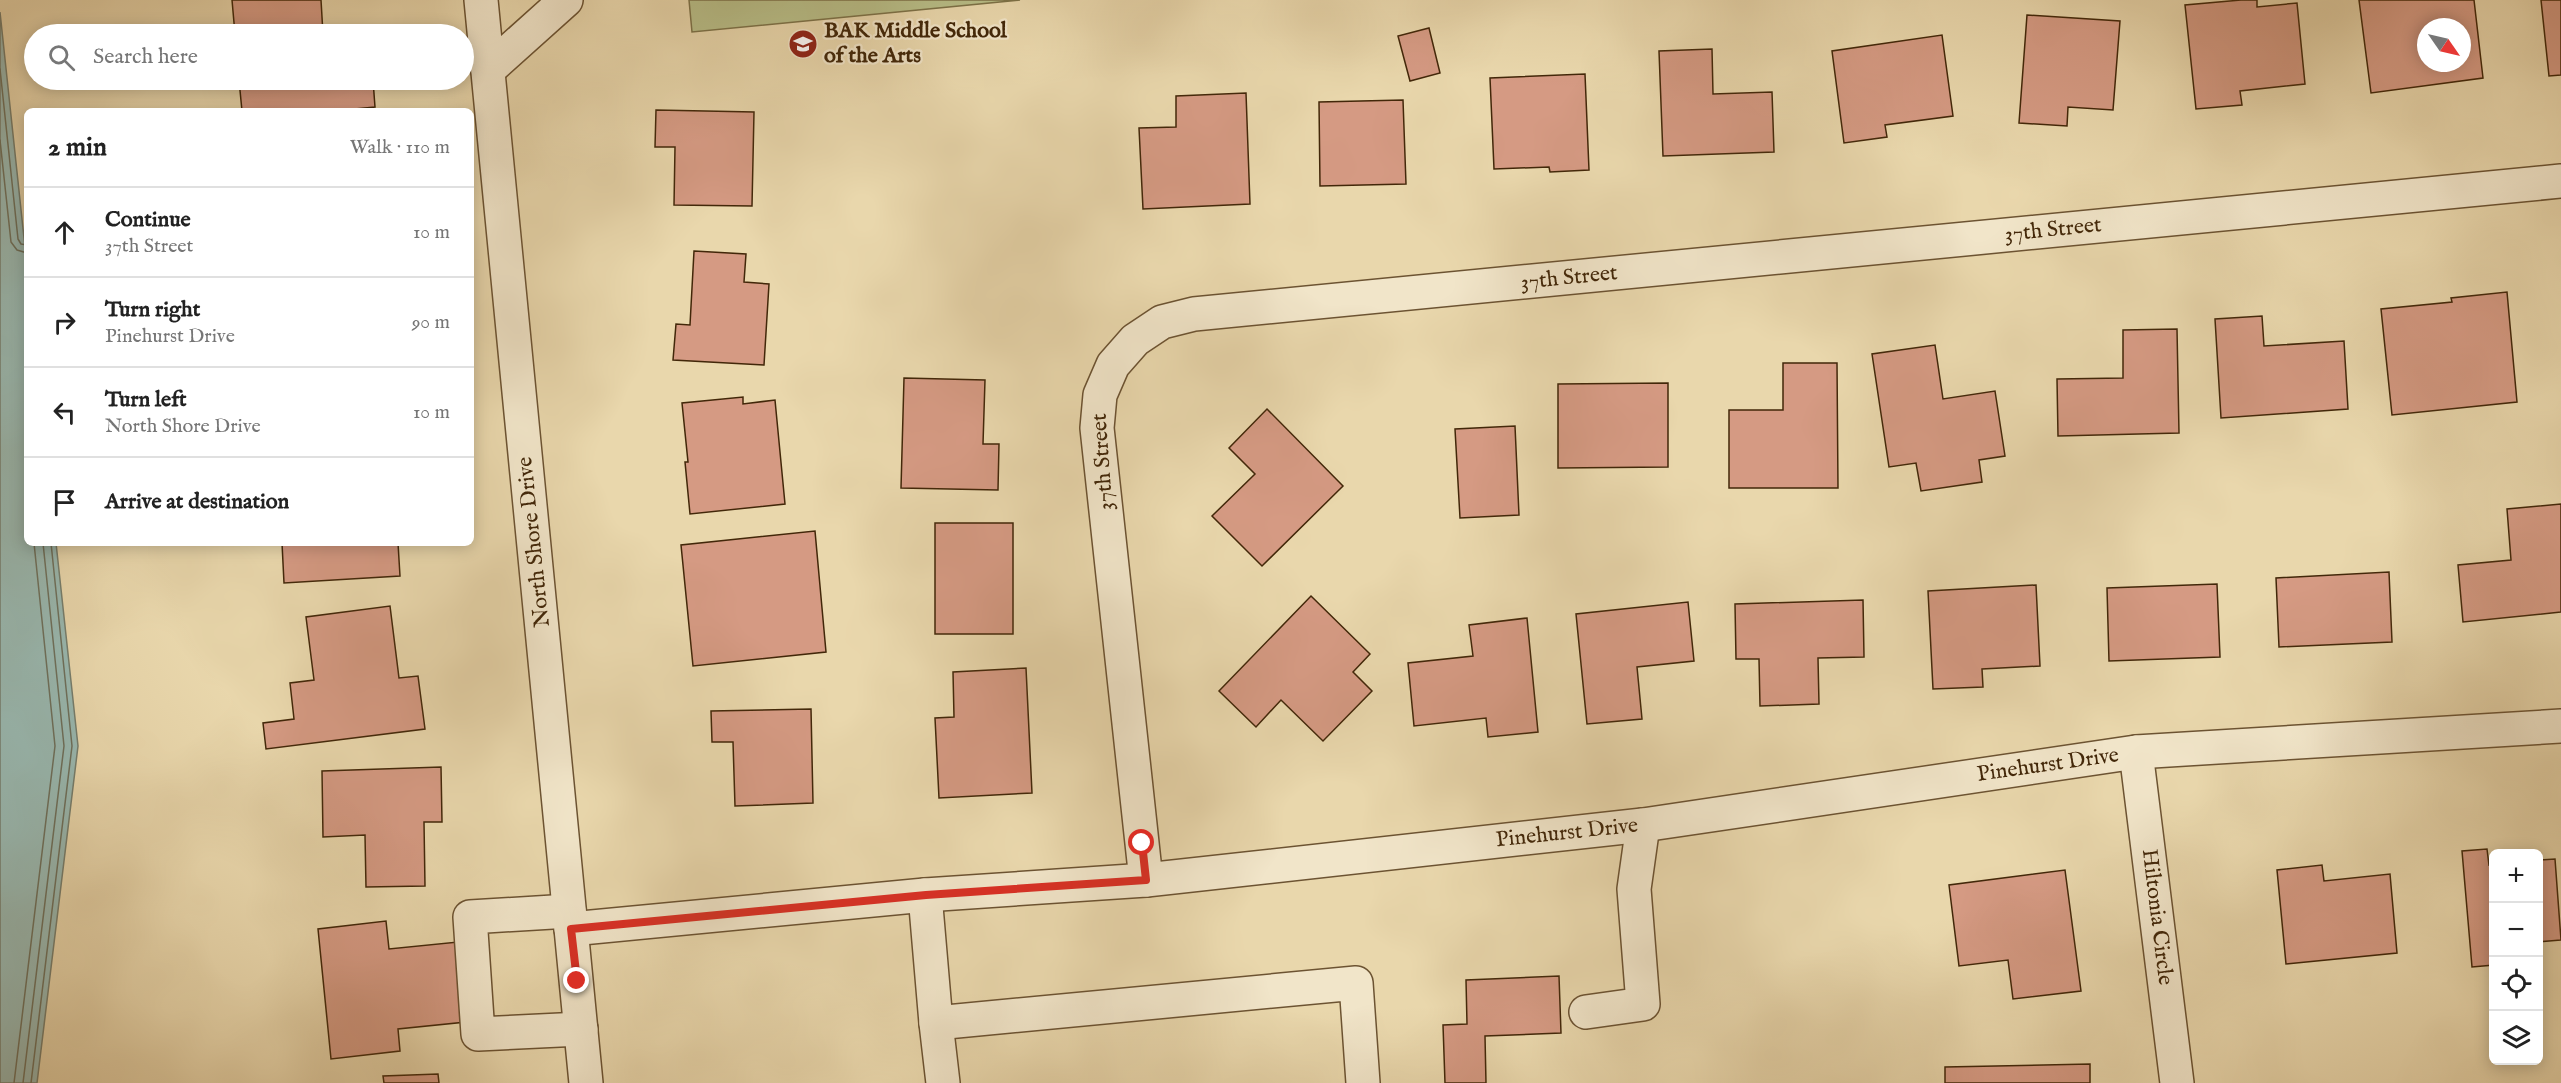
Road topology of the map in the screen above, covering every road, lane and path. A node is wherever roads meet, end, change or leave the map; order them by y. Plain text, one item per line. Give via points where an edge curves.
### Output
1 (481, 0) edge
2 (566, 0) edge
3 (488, 70) junction
4 (2561, 181) edge
5 (2561, 726) edge
6 (2136, 752) junction
7 (1643, 825) junction
8 (1146, 880) junction
9 (926, 895) junction
10 (570, 920) junction
11 (1586, 1012) dead end
12 (936, 1023) junction
13 (581, 1029) junction
14 (586, 1083) edge
15 (943, 1083) edge
16 (1363, 1083) edge
17 (2178, 1083) edge

1 - 3 street, North Shore Drive
2 - 3 street
3 - 10 street, North Shore Drive
4 - 8 street, 37th Street via 1206,313 1162,322 1135,340 1113,365 1100,395 1097,428
5 - 6 street, Pinehurst Drive
6 - 7 street, Pinehurst Drive
6 - 17 street, Hiltonia Circle
7 - 8 street, Pinehurst Drive
7 - 11 street via 1634,889 1643,1004
8 - 9 street, Pinehurst Drive
9 - 10 street, Pinehurst Drive
9 - 12 street
10 - 13 street, North Shore Drive
10 - 13 street, Pinehurst Drive via 470,917 478,1034
12 - 15 street
12 - 16 street via 1356,983
13 - 14 street, North Shore Drive

